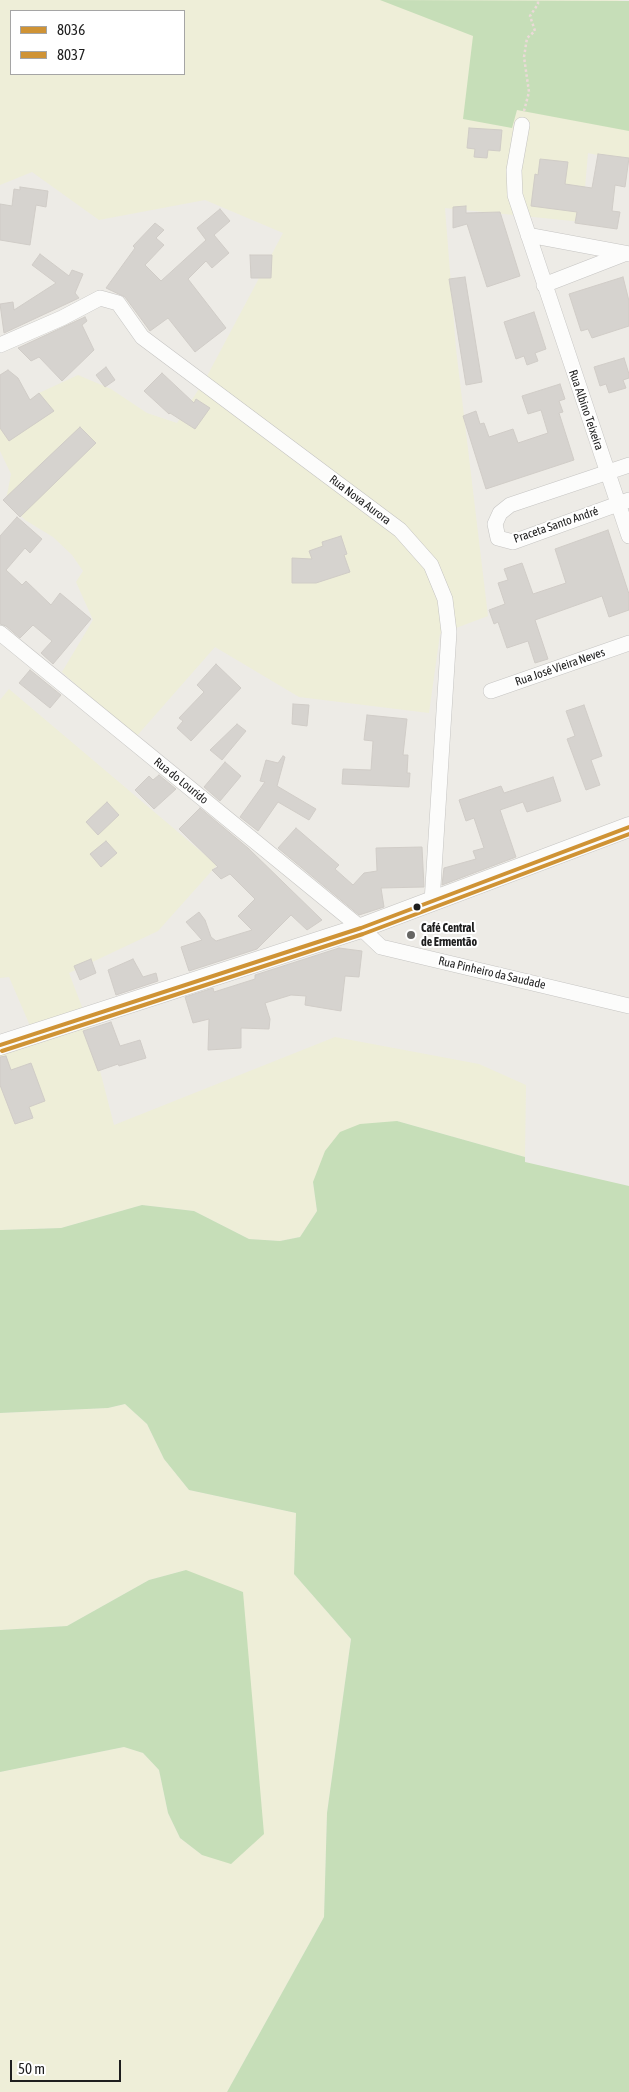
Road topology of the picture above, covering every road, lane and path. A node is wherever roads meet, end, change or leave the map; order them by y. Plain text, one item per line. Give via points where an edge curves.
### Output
1 (538, 0) edge
2 (522, 124) joint
3 (528, 235) junction
4 (627, 254) edge
5 (544, 285) junction
6 (1, 342) edge
7 (629, 465) edge
8 (608, 473) junction
9 (624, 502) edge
10 (629, 536) edge
11 (0, 633) edge
12 (629, 643) edge
13 (491, 691) dead end
14 (629, 827) edge
15 (432, 902) junction
16 (362, 928) junction
17 (629, 1006) edge
18 (0, 1045) edge

1 - 2 path via 530,16 535,31 527,38 524,57 529,92
2 - 3 street, Rua Albino Teixeira via 514,170 515,195
3 - 4 street
3 - 5 street, Rua Albino Teixeira
4 - 5 street
5 - 8 street, Rua Albino Teixeira
6 - 15 street, Rua Nova Aurora via 62,318 100,298 118,304 142,337 400,530 430,565 445,599 449,632
7 - 8 street, Praceta Santo André
8 - 9 street, Rua Albino Teixeira
8 - 9 street, Praceta Santo André via 510,505 500,513 495,524 498,538 513,542
9 - 10 street, Rua Albino Teixeira
11 - 16 street, Rua do Lourido
12 - 13 street, Rua José Vieira Neves
14 - 15 street
15 - 16 street
16 - 17 street, Rua Pinheiro da Saudade via 381,947
16 - 18 street

